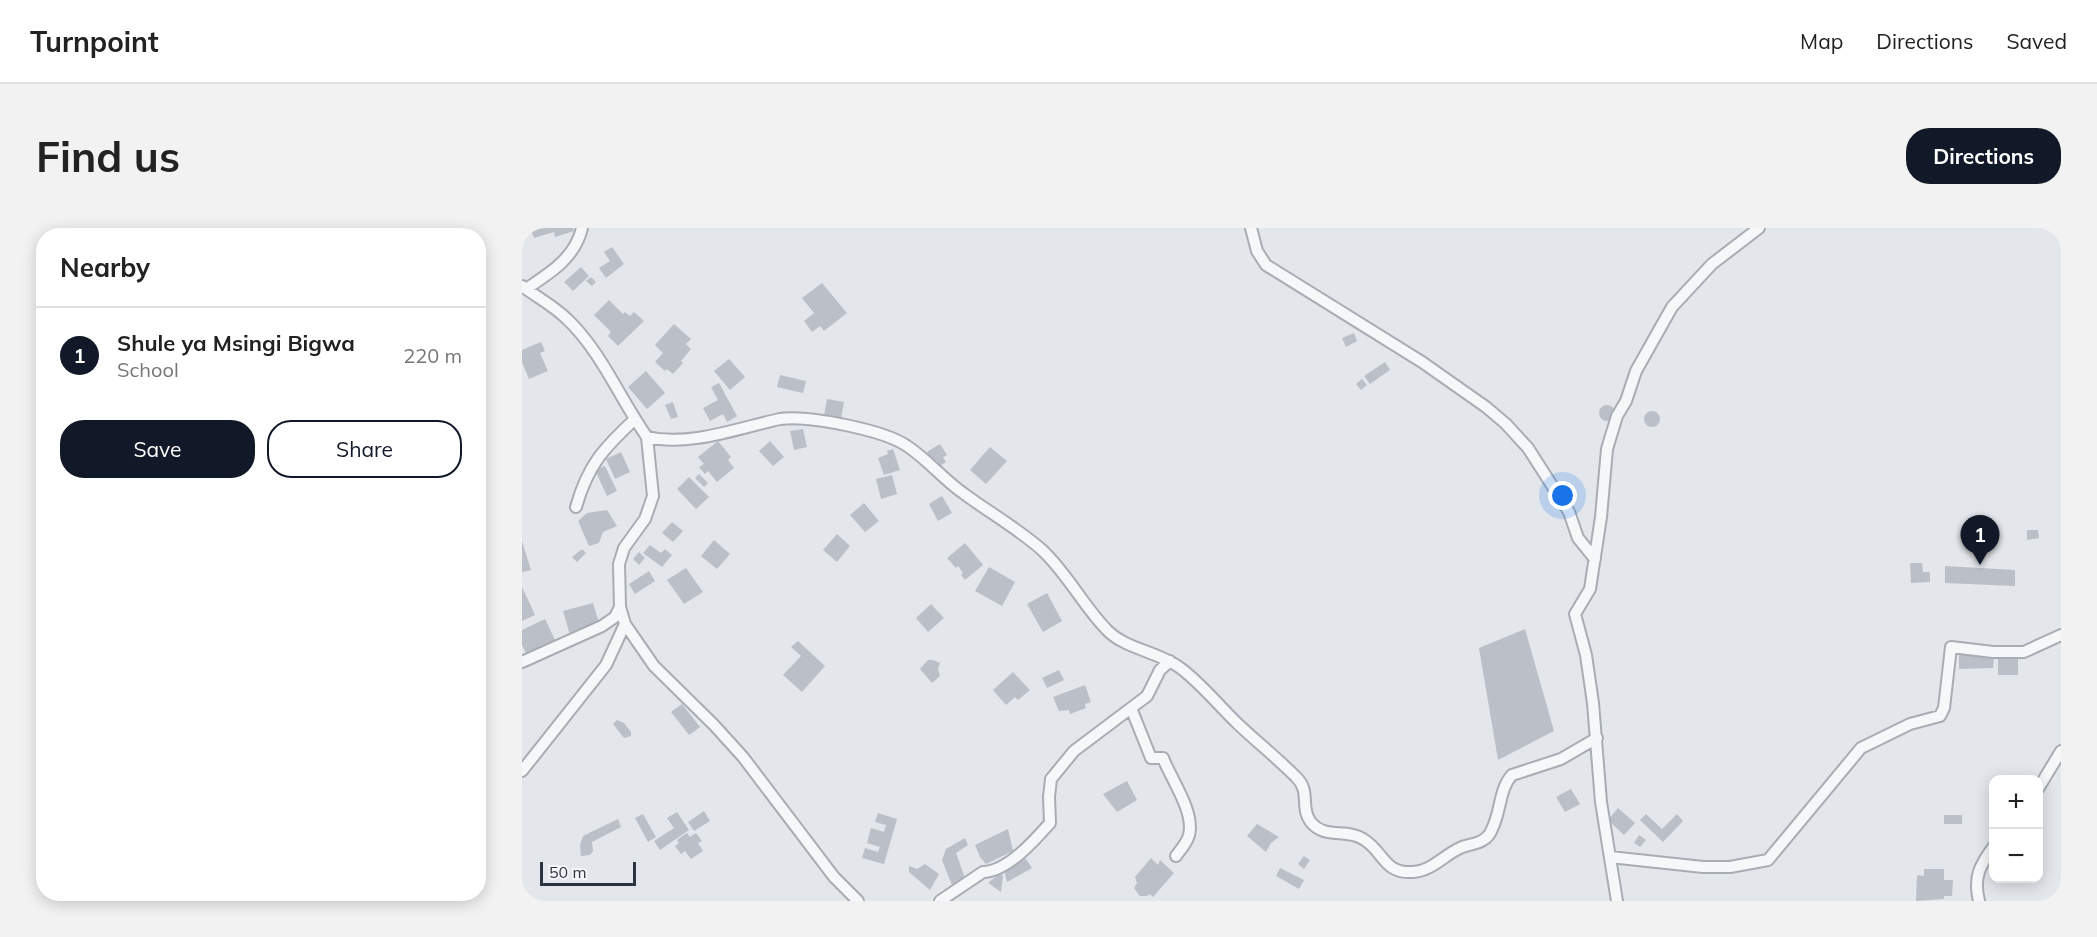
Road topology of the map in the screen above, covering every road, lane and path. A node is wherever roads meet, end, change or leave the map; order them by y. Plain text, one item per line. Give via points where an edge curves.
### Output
1 (582, 228) edge
2 (1251, 228) edge
3 (1759, 228) edge
4 (524, 288) edge
5 (635, 419) junction
6 (647, 437) junction
7 (576, 507) dead end
8 (1595, 559) junction
9 (620, 607) junction
10 (625, 624) junction
11 (2061, 635) edge
12 (1170, 661) junction
13 (522, 662) edge
14 (1131, 708) junction
15 (1597, 738) junction
16 (2061, 751) edge
17 (522, 771) edge
18 (2043, 781) edge
19 (1989, 852) edge
20 (1176, 856) dead end
21 (1610, 857) junction
22 (855, 900) edge
23 (940, 901) edge
24 (1617, 901) edge
25 (1979, 901) edge

1 - 4 street via 567,259
2 - 8 street via 1266,266 1422,362 1506,424 1528,448 1569,512 1578,538
3 - 8 street via 1712,264 1672,308 1636,371 1607,449
4 - 5 street via 575,326
5 - 6 street
5 - 7 street via 598,456
6 - 9 street via 653,496 645,519 621,555
6 - 12 street via 701,437 793,418 836,424 897,440 959,491 1041,549 1107,631
8 - 15 street via 1590,589 1575,614 1586,655
9 - 10 street
9 - 13 street via 602,626
10 - 17 street via 606,664
10 - 22 street via 654,666 743,757
11 - 21 street via 2024,652 1951,647 1940,716 1910,724 1861,748 1767,860 1702,867
12 - 14 street via 1160,670 1147,696
12 - 15 street via 1302,783 1308,816 1320,831 1345,832 1363,838 1396,870 1414,872 1428,868 1458,848 1482,842 1493,829 1512,775 1561,759
14 - 20 street via 1151,758 1163,758 1188,813 1189,837
14 - 23 street via 1074,751 1051,779 1050,823 1030,844
15 - 21 street
16 - 18 street
19 - 25 street via 1980,864 1976,888
21 - 24 street

